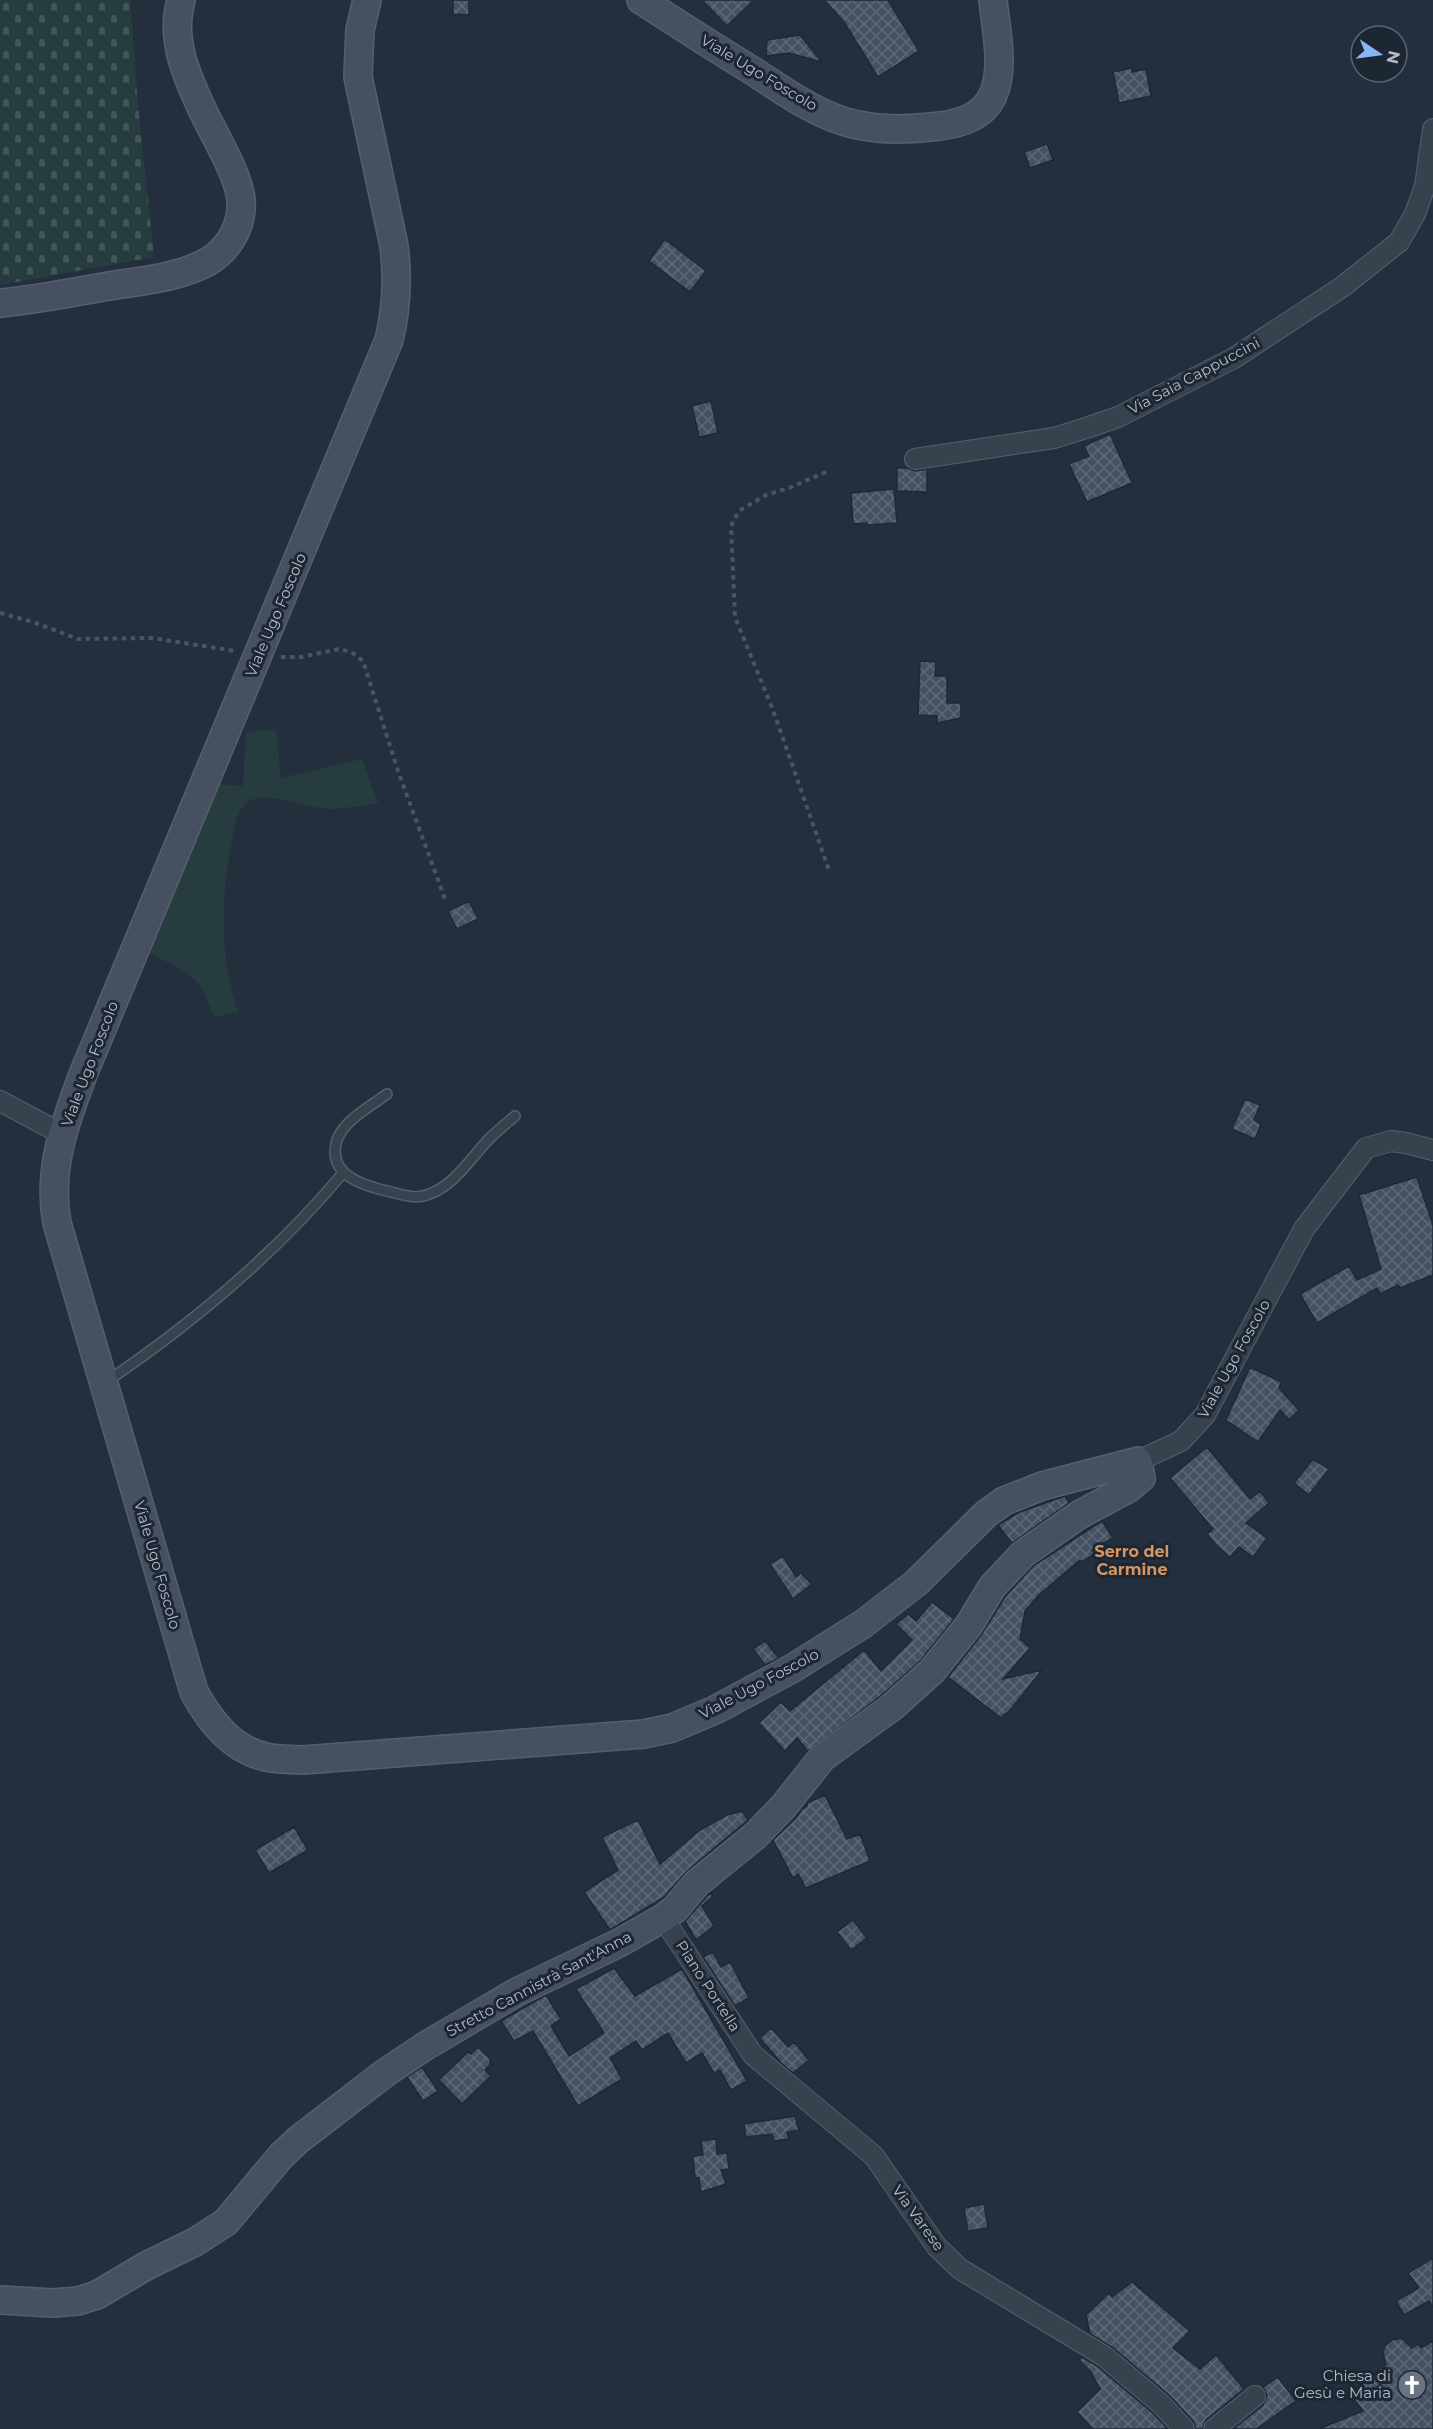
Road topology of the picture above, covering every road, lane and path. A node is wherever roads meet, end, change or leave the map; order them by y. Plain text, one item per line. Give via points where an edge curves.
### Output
1 (181, 0) edge
2 (367, 0) edge
3 (641, 0) edge
4 (993, 0) edge
5 (1433, 129) edge
6 (0, 303) edge
7 (915, 459) dead end
8 (826, 471) dead end
9 (0, 614) edge
10 (261, 652) junction
11 (830, 873) dead end
12 (445, 899) dead end
13 (387, 1094) dead end
14 (0, 1101) edge
15 (515, 1116) dead end
16 (62, 1134) junction
17 (1433, 1150) edge
18 (343, 1173) junction
19 (104, 1383) junction
20 (1138, 1461) junction
21 (663, 1918) junction
22 (753, 2055) joint
23 (0, 2300) edge
24 (1255, 2396) dead end
25 (1184, 2429) edge
26 (1214, 2429) edge

1 - 6 street via 177,23 185,72 239,189 240,215 232,239 207,262 176,274
2 - 10 street, Viale Ugo Foscolo via 360,30 358,77 394,246 394,317 369,392
3 - 4 street, Viale Ugo Foscolo via 815,108 856,125 883,129 955,124 985,108 993,96 999,64
5 - 7 street, Via Saia Cappuccini via 1425,186 1399,242 1342,287 1234,358 1118,417 1089,427 1054,438
8 - 11 path via 766,495 739,511 731,526 735,617 773,710
9 - 10 path via 78,639 152,638 226,651
10 - 12 path via 274,657 301,657 339,649 363,661
10 - 16 street, Viale Ugo Foscolo via 84,1072
13 - 18 lane via 345,1126 338,1138 336,1150
14 - 16 street
15 - 18 lane via 453,1179 428,1195 412,1197 362,1186
16 - 19 street, Viale Ugo Foscolo via 54,1174 54,1205
17 - 20 street, Viale Ugo Foscolo via 1391,1142 1366,1148 1304,1229 1205,1415 1181,1441
18 - 19 lane via 228,1288
19 - 20 street, Viale Ugo Foscolo via 194,1692 216,1726 230,1739 254,1754 280,1759 638,1735 672,1728 793,1668 863,1624 916,1583 1004,1501 1042,1486
20 - 21 street, Stretto Cannistrà Sant'Anna via 1141,1478 1023,1554 992,1587 969,1625 932,1671 822,1758 776,1815
21 - 22 street, Piano Portella
21 - 23 street, Stretto Cannistrà Sant'Anna via 517,1992 385,2073 298,2140 226,2222 195,2242 97,2295 78,2301
22 - 25 street, Via Varese via 874,2156 937,2247 960,2269 1104,2356
24 - 26 street

